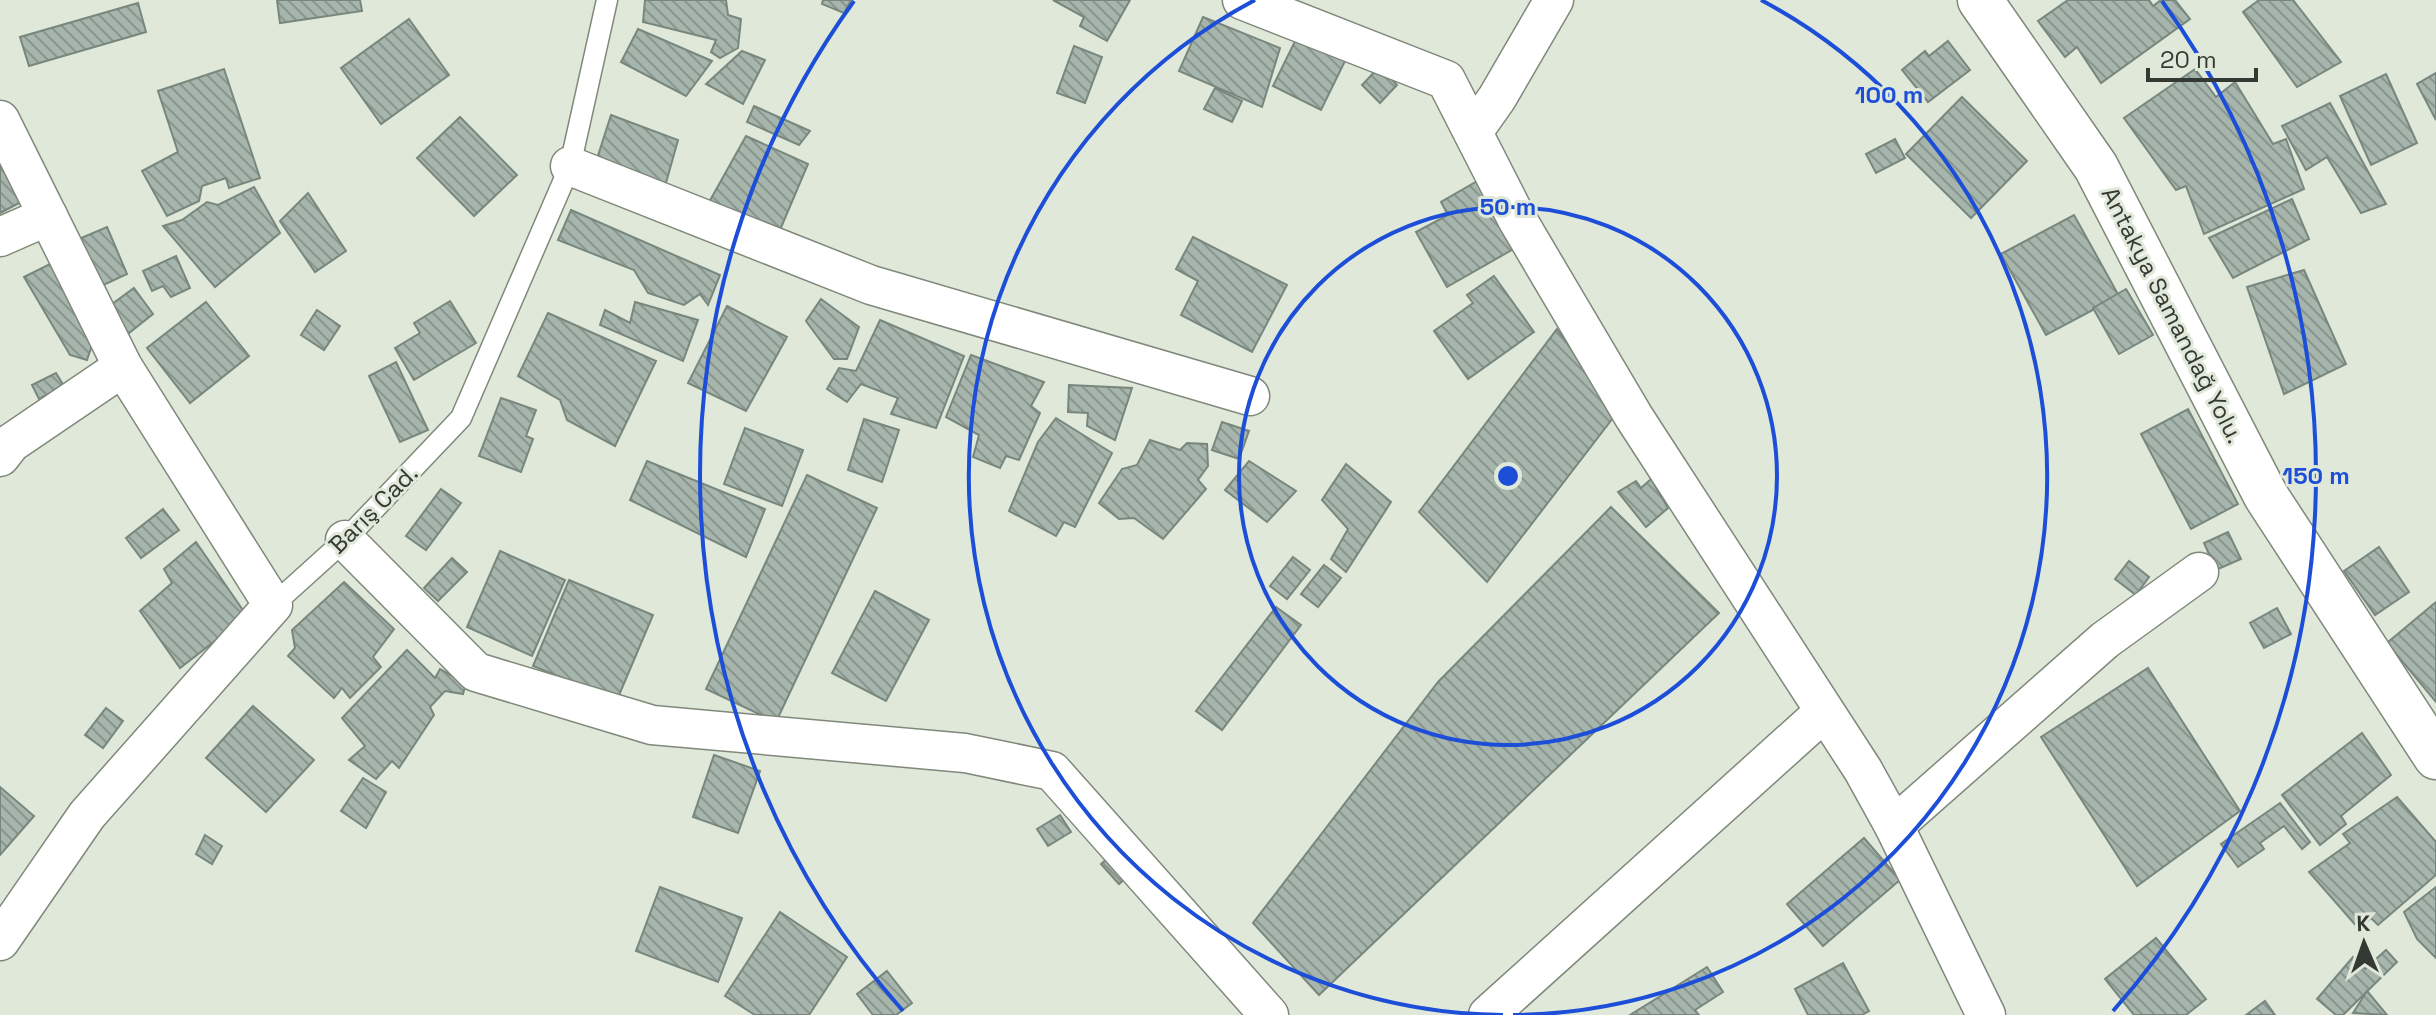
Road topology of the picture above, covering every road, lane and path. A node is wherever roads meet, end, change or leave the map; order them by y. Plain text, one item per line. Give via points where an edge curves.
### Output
1 (607, 0) edge
2 (1242, 0) edge
3 (1554, 0) edge
4 (1989, 3) edge
5 (0, 120) edge
6 (1473, 132) junction
7 (570, 166) junction
8 (48, 216) junction
9 (0, 237) edge
10 (123, 367) junction
11 (1250, 396) dead end
12 (0, 457) edge
13 (345, 540) junction
14 (2199, 572) dead end
15 (273, 605) junction
16 (1824, 712) junction
17 (2436, 757) edge
18 (1894, 826) junction
19 (0, 941) edge
20 (1269, 1015) edge
21 (1488, 1015) edge
22 (1986, 1015) edge

1 - 7 lane, Barış Cad.
2 - 6 street via 1446,80
3 - 6 street
4 - 17 street, Antakya Samandağ Yolu. via 2096,167 2266,496
5 - 8 street
6 - 16 street via 1517,219 1634,417
7 - 11 street via 871,285
7 - 13 lane, Barış Cad. via 461,418
8 - 9 street
8 - 10 street
10 - 12 street via 11,443
10 - 15 street
13 - 15 lane, Barış Cad.
13 - 20 street via 476,672 652,725 965,753 1052,771
14 - 18 street via 2105,640
15 - 19 street, Barış Cad. via 87,815
16 - 18 street
16 - 21 street
18 - 22 street

